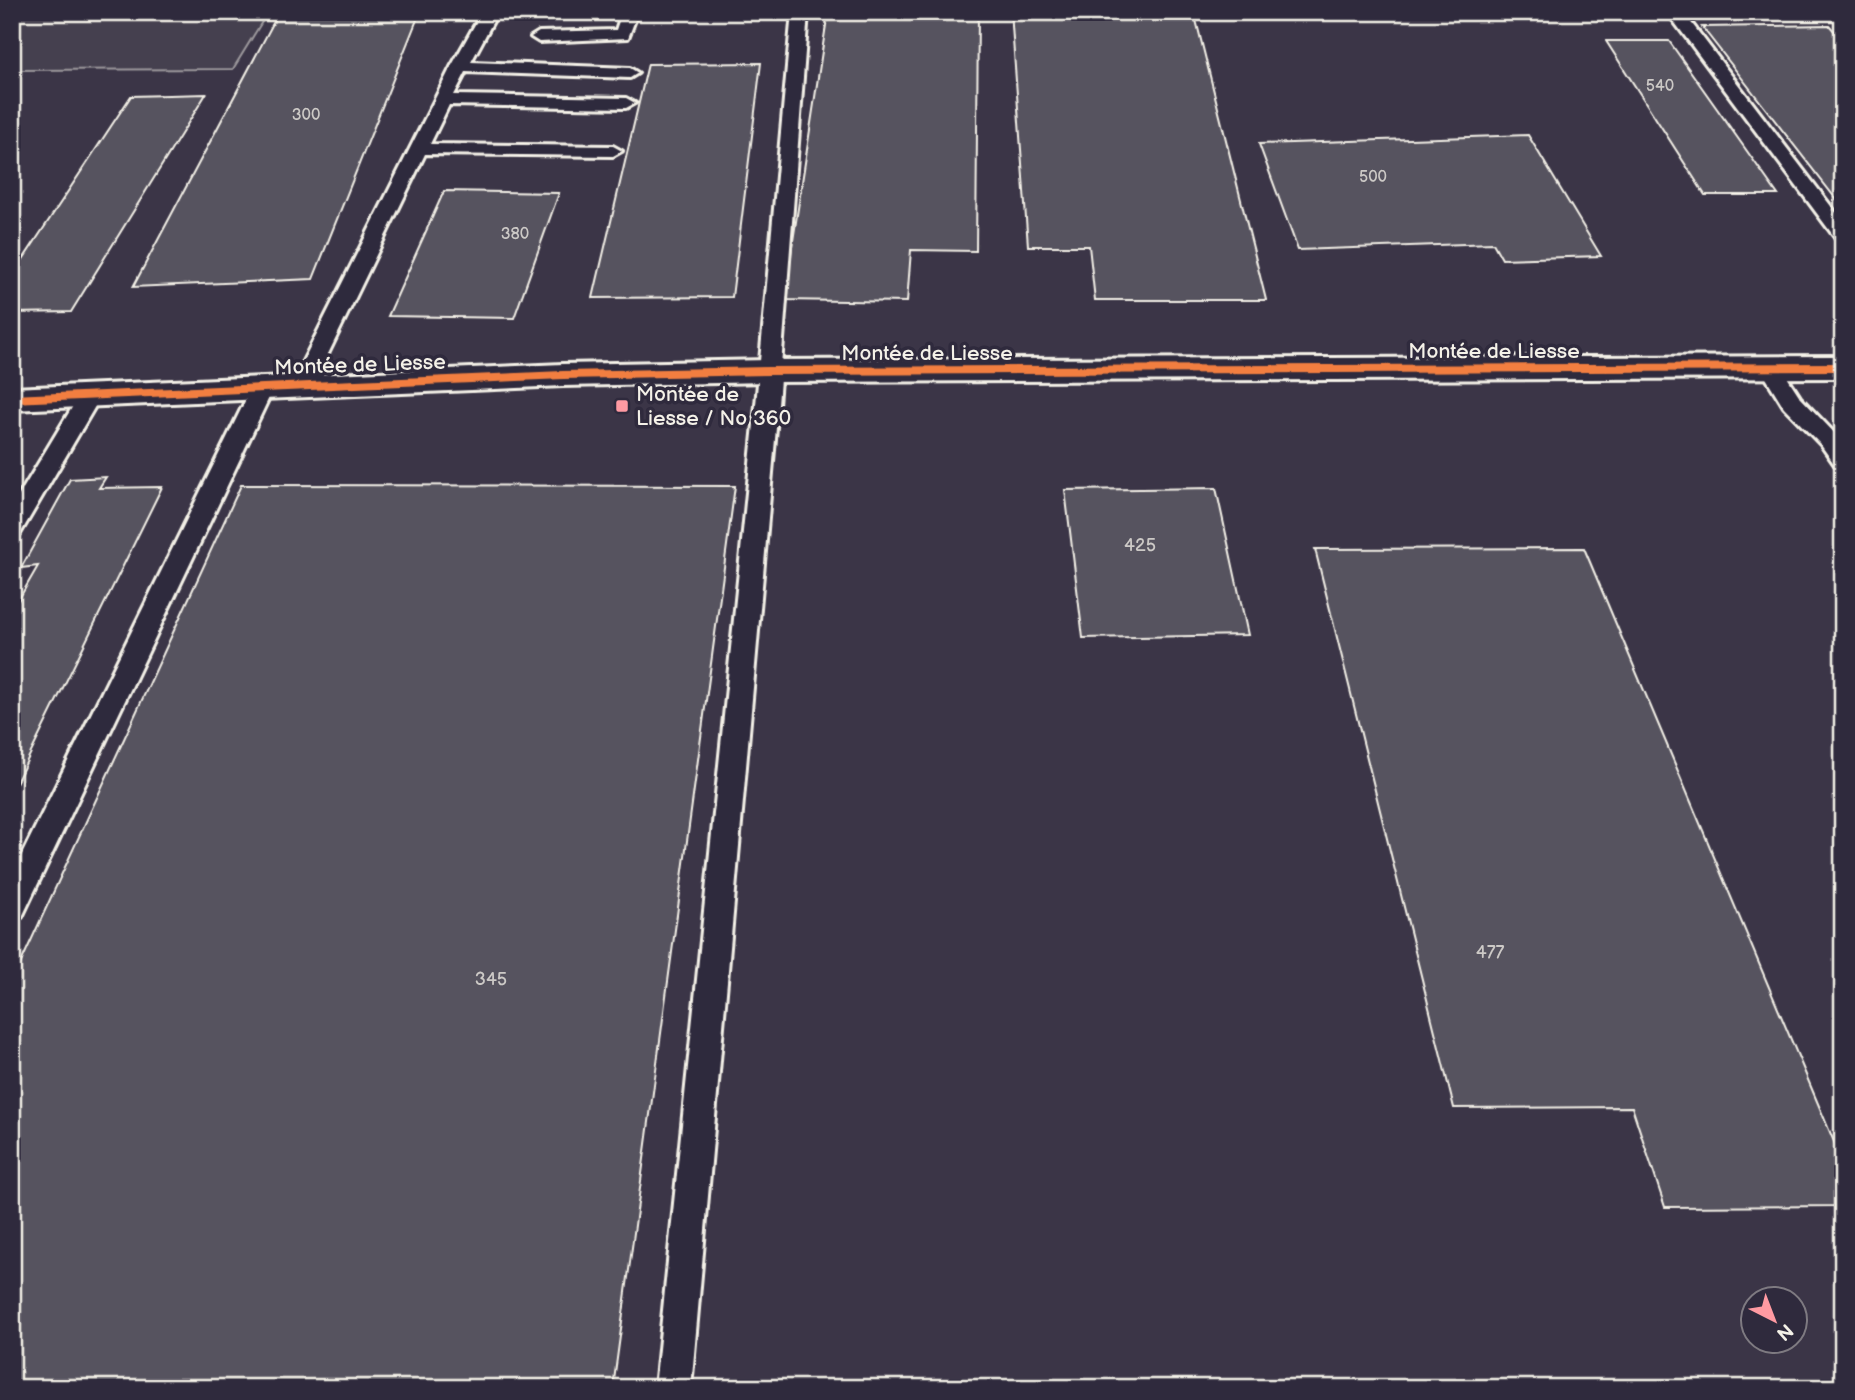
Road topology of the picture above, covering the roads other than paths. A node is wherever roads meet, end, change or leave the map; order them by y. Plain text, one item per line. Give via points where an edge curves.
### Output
1 (490, 12) edge
2 (630, 12) edge
3 (800, 12) edge
4 (1675, 12) edge
5 (539, 37) dead end
6 (459, 67) junction
7 (630, 73) dead end
8 (445, 100) junction
9 (626, 103) dead end
10 (421, 149) junction
11 (613, 150) dead end
12 (1843, 235) edge
13 (1843, 367) edge
14 (1771, 368) junction
15 (769, 371) junction
16 (302, 385) junction
17 (263, 387) junction
18 (90, 396) junction
19 (12, 399) edge
20 (1843, 459) edge
21 (12, 528) edge
22 (12, 907) edge
23 (673, 1388) edge

1 - 6 lane
2 - 5 lane via 622,35
3 - 15 lane
4 - 12 lane
6 - 7 lane
6 - 8 lane
8 - 9 lane
8 - 10 lane
10 - 11 lane
10 - 16 lane
13 - 14 street, Montée de Liesse
14 - 15 street, Montée de Liesse
14 - 20 lane via 1792,402
15 - 16 street, Montée de Liesse
15 - 23 lane
16 - 17 street, Montée de Liesse
17 - 18 street, Montée de Liesse
17 - 22 lane
18 - 19 street, Montée de Liesse
18 - 21 lane

